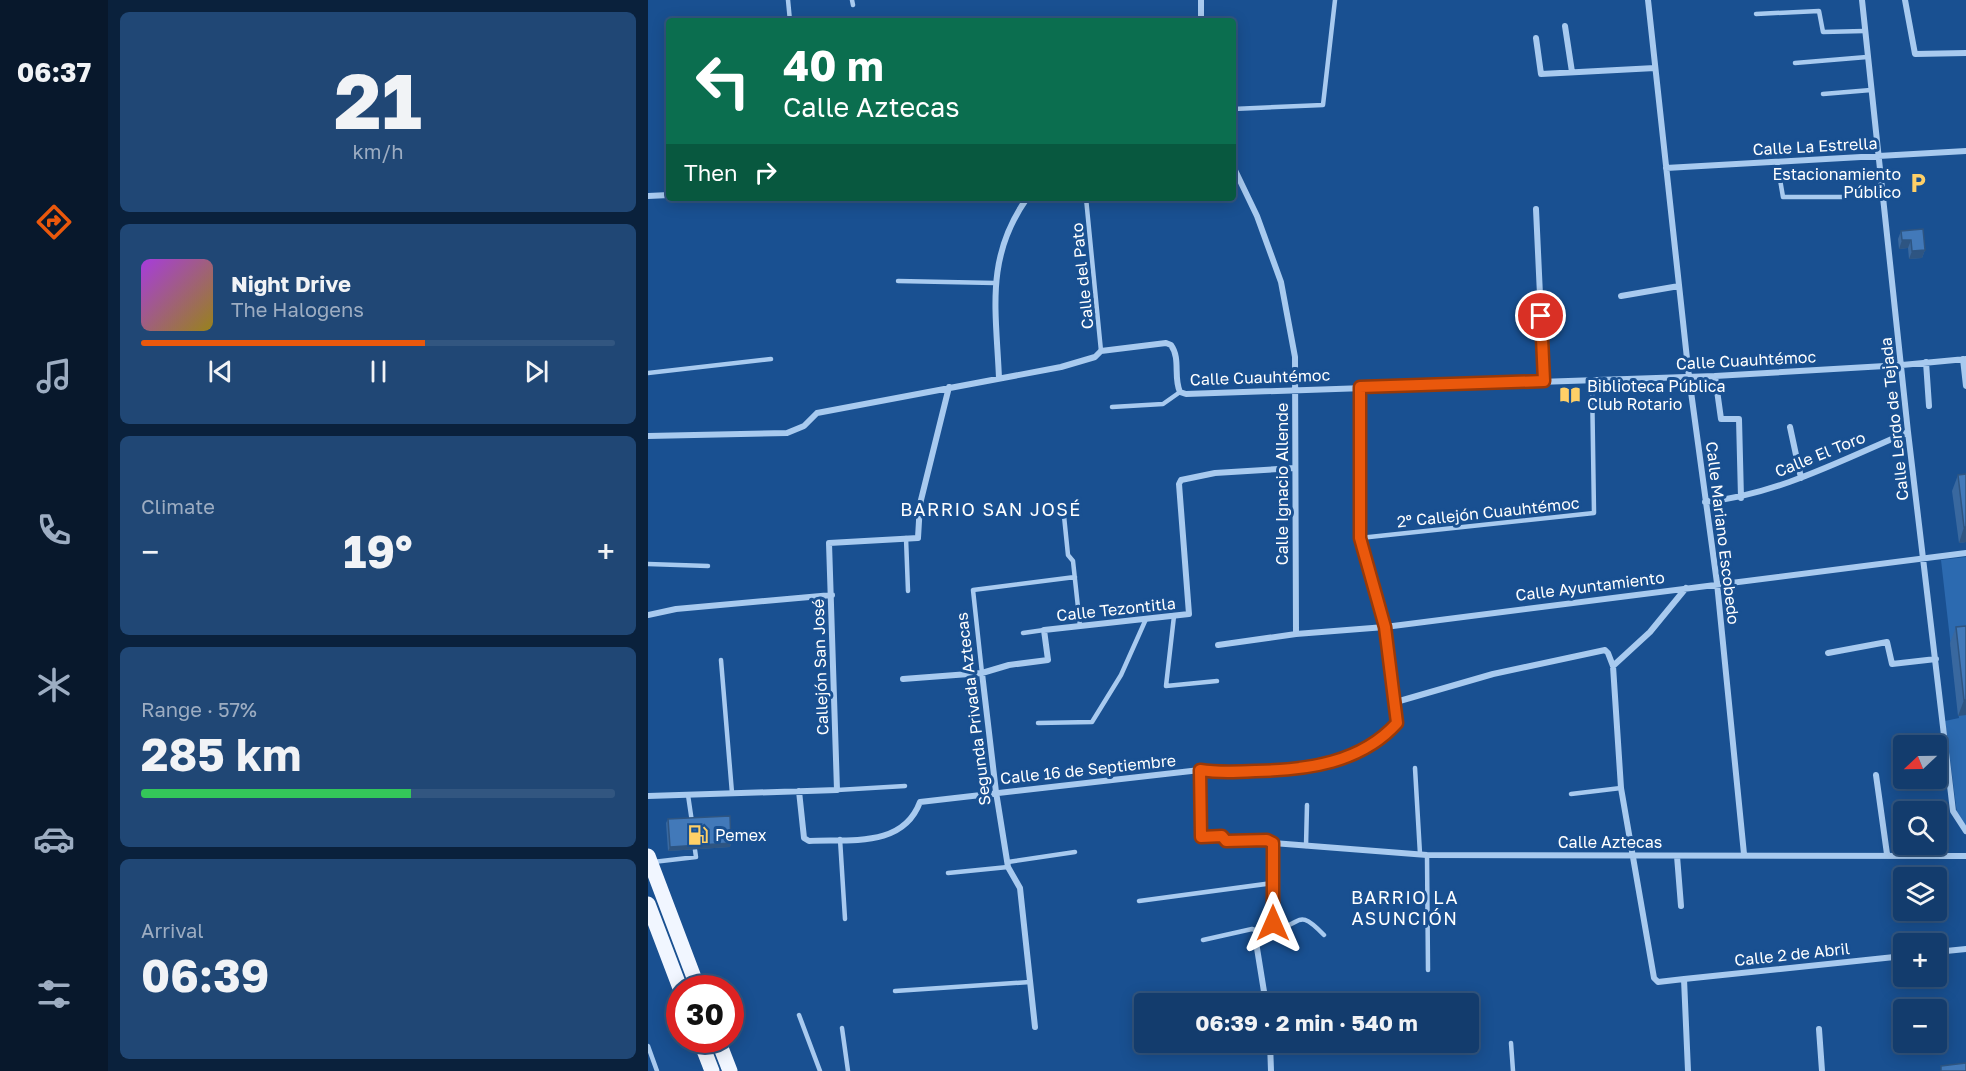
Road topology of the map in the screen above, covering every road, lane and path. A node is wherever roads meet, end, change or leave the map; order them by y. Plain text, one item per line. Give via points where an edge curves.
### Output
1 (788, 0) edge
2 (1201, 0) edge
3 (1335, 0) edge
4 (1648, 0) edge
5 (1862, 0) edge
6 (1905, 0) edge
7 (1755, 14) dead end
8 (790, 18) edge
9 (1201, 18) edge
10 (1565, 26) dead end
11 (1864, 31) junction
12 (1536, 38) dead end
13 (1966, 53) edge
14 (1867, 57) junction
15 (1795, 63) dead end
16 (1655, 68) junction
17 (1572, 72) junction
18 (1871, 90) junction
19 (1823, 94) dead end
20 (1236, 109) edge
21 (1966, 151) edge
22 (1879, 156) junction
23 (1777, 162) junction
24 (1666, 168) junction
25 (1236, 172) edge
26 (666, 195) edge
27 (648, 196) edge
28 (1847, 197) dead end
29 (1025, 201) edge
30 (1086, 201) edge
31 (1536, 209) dead end
32 (898, 281) dead end
33 (995, 283) junction
34 (1679, 286) junction
35 (1621, 296) dead end
36 (1101, 351) junction
37 (771, 359) dead end
38 (1964, 359) edge
39 (1926, 362) junction
40 (1902, 365) junction
41 (648, 373) edge
42 (1715, 376) junction
43 (1689, 377) junction
44 (999, 378) junction
45 (1544, 381) junction
46 (1592, 381) junction
47 (1966, 386) edge
48 (949, 387) junction
49 (1360, 387) junction
50 (1296, 389) junction
51 (1180, 392) junction
52 (1112, 406) dead end
53 (1929, 406) dead end
54 (1790, 427) dead end
55 (1908, 432) junction
56 (648, 436) edge
57 (1295, 468) junction
58 (1801, 478) junction
59 (1741, 498) junction
60 (1705, 502) junction
61 (1063, 506) dead end
62 (906, 538) junction
63 (1360, 538) junction
64 (1966, 553) edge
65 (1925, 558) junction
66 (648, 564) edge
67 (708, 566) dead end
68 (1076, 577) junction
69 (1717, 583) junction
70 (1686, 587) junction
71 (908, 591) dead end
72 (832, 595) junction
73 (648, 615) edge
74 (1174, 616) junction
75 (1146, 619) junction
76 (1080, 626) junction
77 (1385, 627) junction
78 (1044, 630) junction
79 (1023, 633) dead end
80 (1296, 634) junction
81 (1218, 645) dead end
82 (1828, 653) dead end
83 (1936, 659) junction
84 (721, 660) dead end
85 (1612, 666) junction
86 (982, 673) junction
87 (903, 679) dead end
88 (1217, 681) dead end
89 (1396, 702) junction
90 (1038, 723) dead end
91 (1415, 768) dead end
92 (1200, 770) junction
93 (1876, 775) dead end
94 (905, 786) dead end
95 (1621, 788) junction
96 (837, 790) junction
97 (799, 791) junction
98 (996, 792) junction
99 (732, 794) junction
100 (1571, 794) dead end
101 (688, 795) junction
102 (648, 796) edge
103 (1307, 805) dead end
104 (692, 822) edge
105 (1966, 831) edge
106 (840, 839) junction
107 (1226, 841) joint
108 (1273, 843) junction
109 (1306, 846) junction
110 (695, 849) edge
111 (1075, 852) dead end
112 (1424, 854) junction
113 (1744, 854) junction
114 (1887, 854) junction
115 (1633, 856) junction
116 (1677, 856) junction
117 (1966, 856) edge
118 (649, 859) edge
119 (1008, 864) junction
120 (948, 873) dead end
121 (1273, 883) junction
122 (1139, 901) dead end
123 (648, 904) edge
124 (1681, 906) dead end
125 (844, 919) dead end
126 (1272, 927) junction
127 (1261, 932) junction
128 (1324, 935) dead end
129 (1203, 940) dead end
130 (1966, 949) edge
131 (1947, 951) edge
132 (1893, 957) edge
133 (1428, 970) dead end
134 (675, 975) edge
135 (693, 975) edge
136 (1684, 979) junction
137 (1030, 982) junction
138 (895, 991) dead end
139 (1264, 993) edge
140 (799, 1016) dead end
141 (1035, 1027) dead end
142 (842, 1028) dead end
143 (1819, 1029) dead end
144 (1511, 1043) dead end
145 (648, 1046) edge
146 (705, 1053) edge
147 (723, 1053) edge
148 (1270, 1053) edge
149 (657, 1071) edge
150 (712, 1071) edge
151 (730, 1071) edge
152 (820, 1071) edge
153 (848, 1071) edge
154 (1271, 1071) edge
155 (1513, 1071) edge
156 (1688, 1071) edge
157 (1822, 1071) edge

1 - 8 lane
2 - 9 street
3 - 20 lane via 1323,105
4 - 16 street, Calle Mariano Escobedo
5 - 11 street, Calle Lerdo de Tejada
6 - 13 street via 1915,54
7 - 11 lane via 1819,10 1823,32
10 - 17 street
11 - 14 street, Calle Lerdo de Tejada
12 - 17 street via 1541,74
14 - 15 lane
14 - 18 street, Calle Lerdo de Tejada
16 - 17 street
16 - 24 street, Calle Mariano Escobedo
18 - 19 lane
18 - 22 street, Calle Lerdo de Tejada
21 - 22 street, Calle La Estrella
22 - 23 street, Calle La Estrella
22 - 40 street, Calle Lerdo de Tejada
23 - 24 street, Calle La Estrella
23 - 28 lane via 1783,197
24 - 34 street, Calle Mariano Escobedo
25 - 50 street, Calle Ignacio Allende via 1281,282 1295,357
26 - 27 street
29 - 33 street via 1002,243
30 - 36 lane, Calle del Pato
31 - 45 street
32 - 33 lane
33 - 44 street
34 - 35 street
34 - 43 street, Calle Mariano Escobedo
36 - 44 street, Calle Cuauhtémoc via 1095,357 1061,367
36 - 51 street, Calle Cuauhtémoc via 1172,345
37 - 41 lane
38 - 39 street, Calle Cuauhtémoc
38 - 47 street
39 - 40 street, Calle Cuauhtémoc
39 - 53 street
40 - 42 street, Calle Cuauhtémoc
40 - 55 street, Calle Lerdo de Tejada
42 - 43 street, Calle Cuauhtémoc
42 - 59 street via 1721,419 1739,419
43 - 46 street, Calle Cuauhtémoc
43 - 60 street, Calle Mariano Escobedo
44 - 48 street, Calle Cuauhtémoc
45 - 46 street, Calle Cuauhtémoc
45 - 49 street, Calle Cuauhtémoc
46 - 63 lane, 2º Callejón Cuauhtémoc via 1594,513
48 - 56 street, Calle Cuauhtémoc via 817,413 804,426 787,433
48 - 62 street via 920,504 918,538
49 - 50 street, Calle Cuauhtémoc
49 - 63 street, Calle 16 de Septiembre
50 - 51 street, Calle Cuauhtémoc
50 - 57 street, Calle Ignacio Allende
51 - 52 lane via 1163,404
54 - 58 street
55 - 58 street, Calle El Toro
55 - 65 street, Calle Lerdo de Tejada
57 - 74 street, Calle Tezontitla via 1215,473 1181,480 1188,614
57 - 80 street, Calle Ignacio Allende
58 - 59 street, Calle El Toro
59 - 60 street, Calle El Toro
60 - 69 street, Calle Mariano Escobedo
61 - 68 lane via 1068,555
62 - 71 lane
62 - 72 street, Callejón San José via 829,543
63 - 77 street, Calle 16 de Septiembre
64 - 65 street, Calle Ayuntamiento
65 - 69 street, Calle Ayuntamiento
65 - 83 street, Calle Lerdo de Tejada
66 - 67 lane
68 - 76 lane
68 - 86 lane, Segunda Privada Aztecas via 973,590
69 - 70 street, Calle Ayuntamiento
69 - 113 street, Calle Mariano Escobedo
70 - 77 street, Calle Ayuntamiento
70 - 85 street via 1650,632
72 - 73 street
72 - 96 street, Callejón San José
74 - 75 street, Calle Tezontitla
74 - 88 lane via 1166,686
75 - 76 street, Calle Tezontitla
75 - 90 lane via 1121,675 1092,722
76 - 78 street, Calle Tezontitla
77 - 80 street, Calle Ayuntamiento
77 - 89 street, Calle 16 de Septiembre
78 - 79 lane
78 - 86 street, Calle Tezontitla via 1048,660
80 - 81 street, Calle Ayuntamiento
82 - 83 street via 1887,642 1892,664
83 - 105 street, Calle Lerdo de Tejada via 1953,811
84 - 99 lane
85 - 89 street via 1608,653 1598,651
85 - 95 street
86 - 87 street, Calle Tezontitla
86 - 98 street, Segunda Privada Aztecas
89 - 92 street, Calle 16 de Septiembre via 1397,723 1388,733 1345,758 1291,770
91 - 112 lane
92 - 98 street, Calle 16 de Septiembre
92 - 107 lane, Calle Aztecas via 1201,837 1222,836
93 - 114 street
94 - 96 lane
95 - 100 lane
95 - 115 street
96 - 97 street
97 - 99 street
97 - 106 street, Calle 16 de Septiembre via 804,838
98 - 106 street, Calle 16 de Septiembre via 920,802 915,816 895,833
98 - 119 street, Segunda Privada Aztecas
99 - 101 street
101 - 102 street
101 - 104 lane
103 - 109 lane
106 - 125 lane
107 - 108 street, Calle Aztecas
108 - 109 street, Calle Aztecas
108 - 121 street
109 - 112 street, Calle Aztecas
110 - 118 lane via 696,857
111 - 119 lane
112 - 115 street, Calle Aztecas
112 - 133 lane
113 - 114 street, Calle Aztecas
113 - 116 street, Calle Aztecas
114 - 117 street, Calle Aztecas
115 - 116 street, Calle Aztecas
115 - 136 street via 1655,981
116 - 124 street
118 - 135 main road
119 - 120 lane
119 - 137 street, Segunda Privada Aztecas via 1020,888
121 - 122 lane
121 - 126 street
123 - 134 main road
126 - 127 street
126 - 128 lane via 1304,918
127 - 129 lane via 1252,929
127 - 139 street via 1256,942
130 - 131 street
132 - 136 street, Calle 2 de Abril
136 - 156 street
137 - 138 lane
137 - 141 street, Segunda Privada Aztecas
140 - 152 lane
142 - 153 lane
143 - 157 street
144 - 155 lane
145 - 149 lane
146 - 150 main road
147 - 151 main road
148 - 154 street

